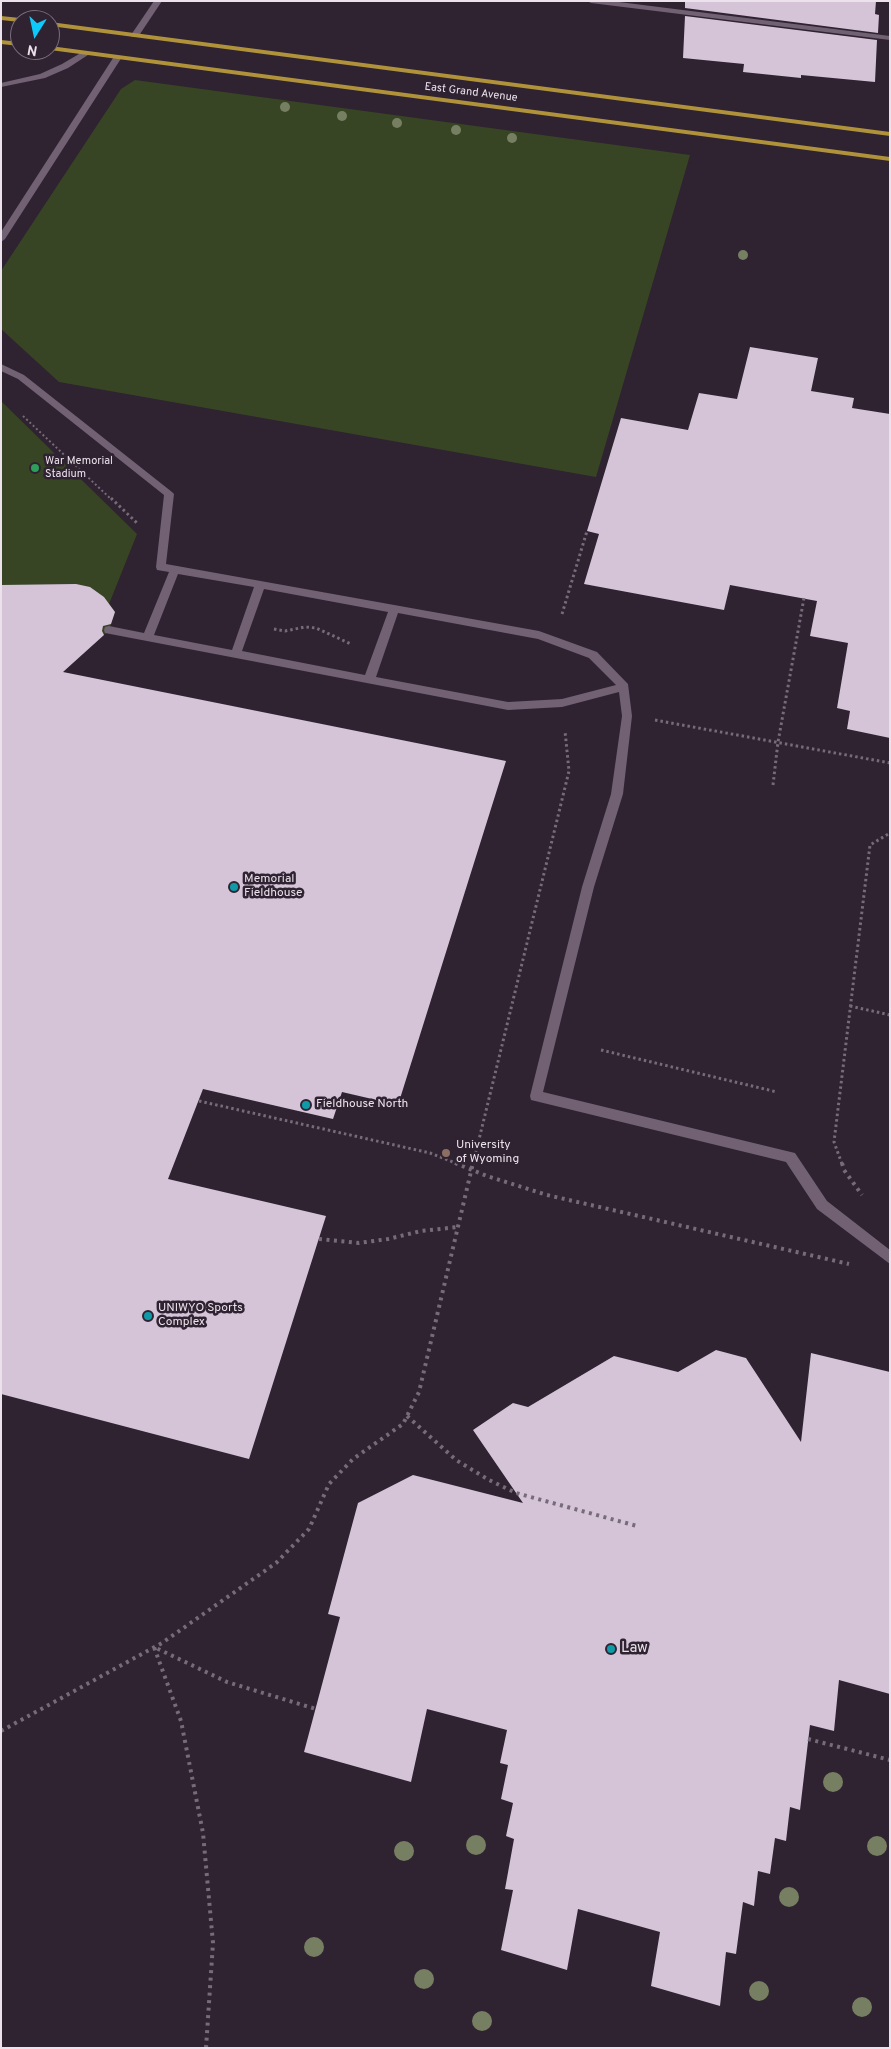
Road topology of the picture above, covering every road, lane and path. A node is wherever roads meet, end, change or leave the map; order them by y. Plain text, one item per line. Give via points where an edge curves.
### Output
1 (158, 1) edge
2 (591, 1) edge
3 (60, 25) edge
4 (135, 35) junction
5 (890, 38) edge
6 (60, 50) edge
7 (87, 54) junction
8 (118, 58) junction
9 (1, 85) edge
10 (890, 134) edge
11 (890, 159) edge
12 (1, 239) edge
13 (1, 367) edge
14 (21, 414) dead end
15 (163, 548) junction
16 (175, 569) junction
17 (260, 585) junction
18 (804, 598) dead end
19 (394, 609) junction
20 (246, 624) junction
21 (109, 630) dead end
22 (147, 638) junction
23 (380, 648) junction
24 (236, 654) junction
25 (369, 680) junction
26 (624, 687) junction
27 (562, 703) junction
28 (627, 716) junction
29 (778, 742) junction
30 (890, 763) edge
31 (774, 785) dead end
32 (890, 833) edge
33 (850, 1006) junction
34 (890, 1014) edge
35 (601, 1050) dead end
36 (777, 1092) dead end
37 (198, 1101) dead end
38 (471, 1170) junction
39 (867, 1199) dead end
40 (458, 1227) junction
41 (319, 1238) dead end
42 (890, 1258) edge
43 (850, 1264) dead end
44 (407, 1416) junction
45 (637, 1526) dead end
46 (154, 1647) junction
47 (316, 1709) dead end
48 (1, 1731) edge
49 (808, 1740) dead end
50 (890, 1760) edge
51 (206, 2048) edge

1 - 4 street
2 - 5 street
3 - 4 main road, East Grand Avenue
4 - 10 main road, East Grand Avenue
6 - 7 main road, East Grand Avenue
7 - 8 main road, East Grand Avenue
7 - 9 street via 42,76
8 - 11 main road, East Grand Avenue
8 - 12 street
13 - 15 street via 21,377 169,494
14 - 15 path
15 - 16 street via 161,567
16 - 17 street
16 - 22 street
17 - 19 street
17 - 20 street
18 - 29 path
19 - 23 street
19 - 26 street via 540,635 593,655
20 - 23 path via 285,631 316,628 348,643
20 - 24 street
21 - 22 street
22 - 24 street
23 - 25 street
24 - 25 street
25 - 27 street via 508,706
26 - 27 street
26 - 28 street
27 - 38 path via 568,771
28 - 29 path
28 - 42 street via 617,794 588,887 536,1096 790,1157 822,1205
29 - 30 path
29 - 31 path
32 - 33 path via 870,845
33 - 34 path
33 - 39 path via 834,1142 844,1170 859,1193
35 - 36 path
37 - 38 path via 430,1153
38 - 40 path
38 - 43 path via 547,1195
40 - 41 path via 359,1243
40 - 44 path via 419,1392
44 - 45 path via 456,1460 516,1493
44 - 46 path via 403,1424 353,1459 329,1484 309,1528 276,1563
46 - 47 path via 227,1682
46 - 48 path
46 - 51 path via 181,1721 203,1833 213,1942
49 - 50 path

